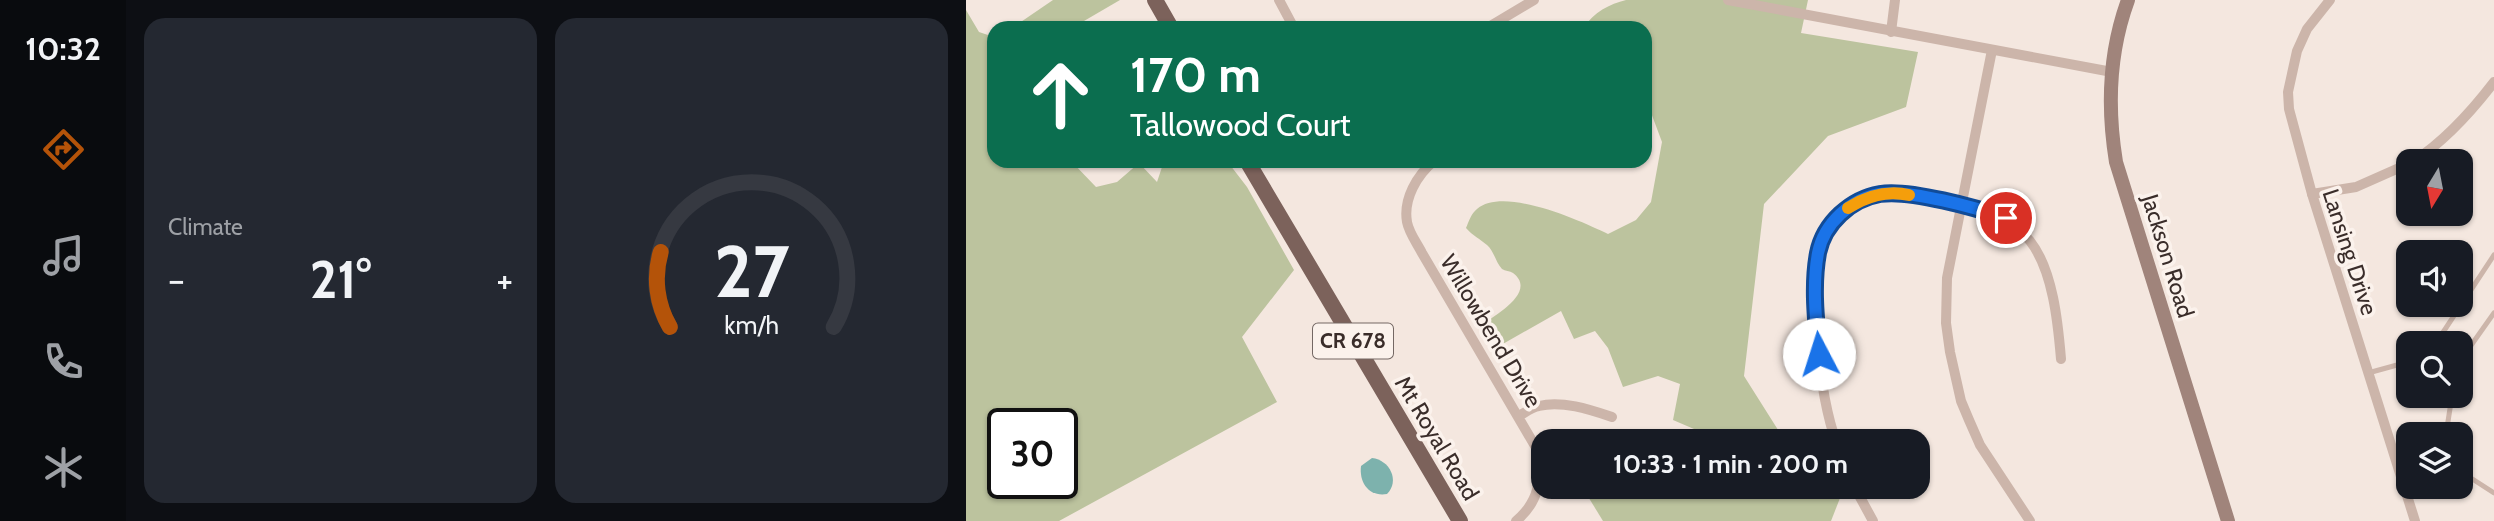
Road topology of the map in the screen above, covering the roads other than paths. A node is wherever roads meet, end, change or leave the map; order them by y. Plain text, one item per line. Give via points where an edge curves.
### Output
1 (1155, 0) edge
2 (1279, 0) edge
3 (1534, 0) edge
4 (1728, 0) edge
5 (1895, 0) edge
6 (2128, 0) edge
7 (2330, 0) edge
8 (1167, 21) edge
9 (1290, 21) edge
10 (1502, 21) edge
11 (1891, 32) junction
12 (1992, 50) junction
13 (2112, 72) junction
14 (2494, 82) edge
15 (2432, 149) edge
16 (1252, 168) edge
17 (1427, 168) edge
18 (2396, 169) edge
19 (2312, 194) junction
20 (1963, 206) junction
21 (2494, 255) edge
22 (2494, 313) edge
23 (2444, 331) edge
24 (2473, 343) edge
25 (2061, 359) dead end
26 (2396, 365) edge
27 (2368, 373) junction
28 (1519, 416) junction
29 (1612, 417) dead end
30 (1832, 429) edge
31 (2473, 479) edge
32 (2494, 493) edge
33 (1861, 499) edge
34 (1461, 521) edge
35 (1516, 521) edge
36 (1873, 521) edge
37 (2030, 521) edge
38 (2228, 521) edge
39 (2415, 521) edge

1 - 8 main road
2 - 9 street
3 - 10 street
4 - 11 street
5 - 11 street
6 - 13 street, Jackson Road
7 - 19 street, Lansing Drive via 2307,29 2288,92 2291,123
11 - 12 street
12 - 13 street
12 - 20 street
13 - 38 street, Jackson Road via 2112,129 2120,176
14 - 15 street
16 - 34 main road, Mt Royal Road / CR 678
17 - 28 street, Willowbend Drive via 1410,194 1408,224
18 - 19 street via 2356,187
19 - 27 street, Lansing Drive
20 - 25 street via 2006,218 2032,243 2056,310
20 - 30 street via 1903,194 1873,196 1832,222 1818,252 1815,306 1825,404
20 - 37 street via 1947,278 1950,352 1962,401 1980,445
21 - 23 lane
22 - 24 lane
26 - 27 lane
27 - 39 street, Lansing Drive
28 - 29 street via 1550,404
28 - 35 street, Willowbend Drive via 1538,451 1541,474 1531,506
31 - 32 lane
33 - 36 street

